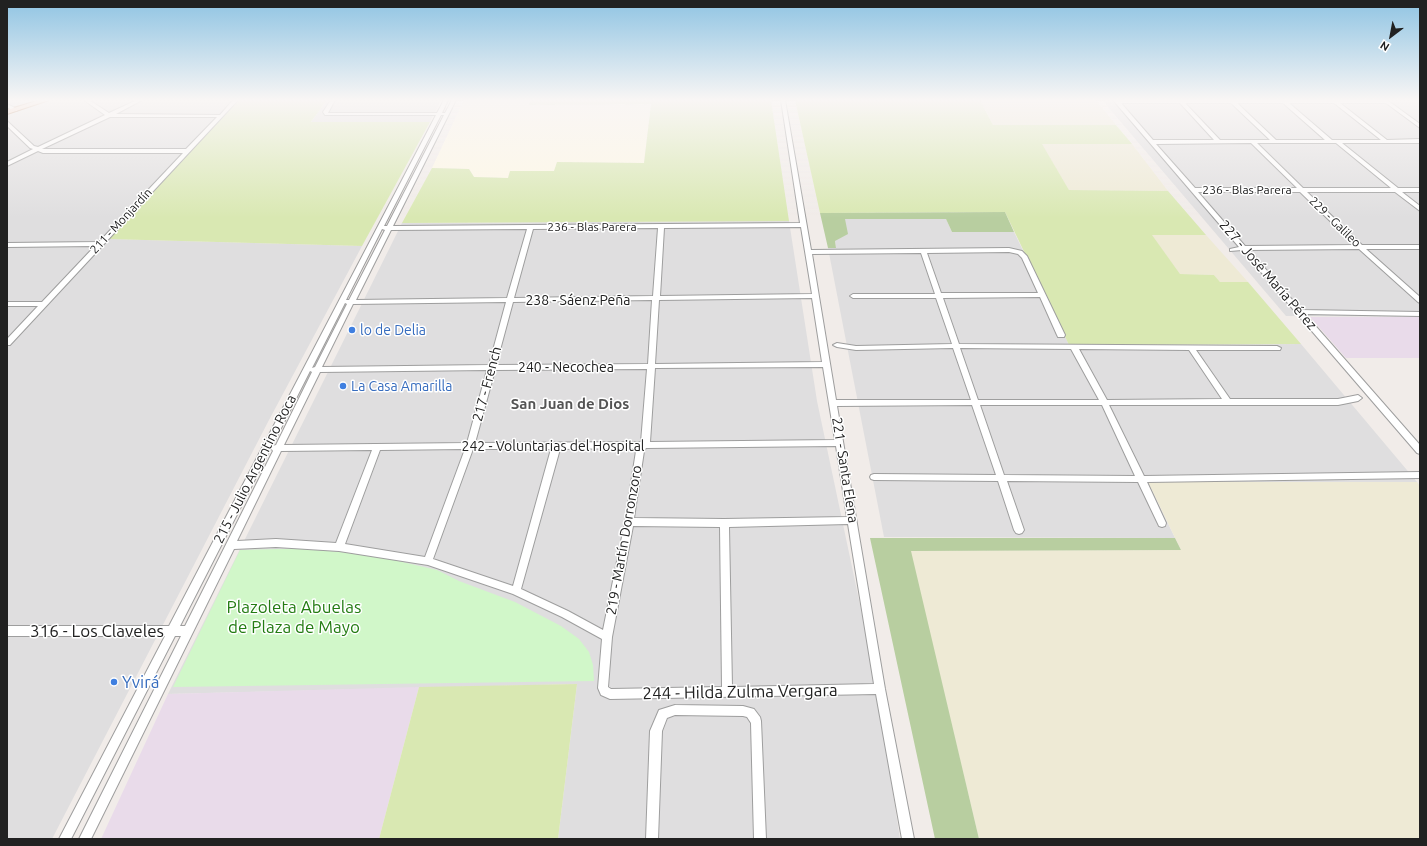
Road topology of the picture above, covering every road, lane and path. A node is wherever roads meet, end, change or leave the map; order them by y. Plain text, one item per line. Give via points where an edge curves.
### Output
1 (25, 139) edge
2 (58, 139) edge
3 (198, 139) edge
4 (430, 139) edge
5 (789, 139) edge
6 (1150, 139) edge
7 (1385, 140) joint
8 (1218, 141) joint
9 (1274, 141) joint
10 (1330, 141) joint
11 (1337, 141) junction
12 (1420, 141) edge
13 (1152, 142) junction
14 (1252, 142) junction
15 (36, 150) junction
16 (187, 151) junction
17 (7, 164) edge
18 (1194, 190) junction
19 (1302, 190) junction
20 (1397, 190) junction
21 (1420, 190) edge
22 (1420, 209) edge
23 (804, 225) junction
24 (661, 226) junction
25 (384, 228) junction
26 (530, 228) junction
27 (100, 244) junction
28 (7, 245) edge
29 (1360, 247) junction
30 (1420, 247) edge
31 (1245, 248) junction
32 (1232, 250) dead end
33 (808, 252) junction
34 (924, 252) junction
35 (1042, 295) junction
36 (815, 296) junction
37 (853, 296) dead end
38 (939, 296) junction
39 (656, 299) junction
40 (511, 300) junction
41 (1420, 301) edge
42 (341, 302) junction
43 (351, 302) junction
44 (7, 304) edge
45 (43, 304) junction
46 (1299, 312) junction
47 (1420, 314) edge
48 (1061, 335) dead end
49 (7, 343) edge
50 (824, 344) junction
51 (956, 344) junction
52 (1074, 347) junction
53 (1277, 348) dead end
54 (1192, 349) junction
55 (827, 364) junction
56 (651, 367) junction
57 (491, 368) junction
58 (317, 370) junction
59 (306, 371) junction
60 (1358, 398) dead end
61 (1104, 402) junction
62 (1228, 402) junction
63 (834, 403) junction
64 (976, 403) junction
65 (840, 443) junction
66 (643, 446) junction
67 (470, 447) junction
68 (556, 447) junction
69 (266, 448) junction
70 (279, 448) junction
71 (377, 448) junction
72 (1420, 451) edge
73 (1420, 475) edge
74 (874, 477) dead end
75 (1001, 477) junction
76 (1140, 479) junction
77 (853, 520) junction
78 (629, 522) junction
79 (724, 523) junction
80 (1162, 523) dead end
81 (1019, 530) dead end
82 (231, 545) junction
83 (339, 547) junction
84 (428, 560) junction
85 (516, 591) junction
86 (7, 631) edge
87 (172, 631) junction
88 (187, 631) junction
89 (607, 637) junction
90 (603, 688) joint
91 (880, 689) junction
92 (726, 691) junction
93 (65, 839) edge
94 (85, 839) edge
95 (652, 839) edge
96 (760, 839) edge
97 (908, 839) edge

1 - 15 street
2 - 15 street
3 - 16 street, 211 - Monjardín
4 - 25 street, 215 - Julio Argentino Roca
5 - 23 street, 221 - Santa Elena
6 - 13 street, 227 - José María Pérez
7 - 11 street
7 - 12 street
8 - 13 street
8 - 14 street
9 - 10 street
9 - 14 street
10 - 11 street
11 - 20 street
13 - 18 street, 227 - José María Pérez
14 - 19 street, 229 - Galileo
15 - 16 street
15 - 17 street
16 - 27 street, 211 - Monjardín
18 - 19 street, 236 - Blas Parera
18 - 31 street, 227 - José María Pérez
19 - 20 street, 236 - Blas Parera
19 - 29 street, 229 - Galileo
20 - 21 street, 236 - Blas Parera
20 - 22 street
23 - 24 street, 236 - Blas Parera
23 - 33 street, 221 - Santa Elena
24 - 26 street, 236 - Blas Parera
24 - 39 street, 219 - Martín Dorronzoro
25 - 26 street, 236 - Blas Parera
25 - 42 street, 215 - Julio Argentino Roca
25 - 43 street, 215 - Julio Argentino Roca
26 - 40 street, 217 - French
27 - 28 street
27 - 45 street, 211 - Monjardín
29 - 30 street
29 - 31 street
29 - 41 street, 229 - Galileo
31 - 32 street
31 - 46 street, 227 - José María Pérez
33 - 34 street
33 - 36 street, 221 - Santa Elena
34 - 35 street via 1009,253 1025,257
34 - 38 street
35 - 38 street
35 - 48 street
36 - 39 street, 238 - Sáenz Peña
36 - 50 street, 221 - Santa Elena
37 - 38 street
38 - 51 street
39 - 40 street, 238 - Sáenz Peña
39 - 56 street, 219 - Martín Dorronzoro
40 - 43 street, 238 - Sáenz Peña
40 - 57 street, 217 - French
42 - 43 street, 238 - Sáenz Peña
42 - 59 street, 215 - Julio Argentino Roca
43 - 58 street, 215 - Julio Argentino Roca
44 - 45 street
45 - 49 street, 211 - Monjardín
46 - 47 street
46 - 72 street, 227 - José María Pérez
50 - 51 street via 856,348
50 - 55 street, 221 - Santa Elena
51 - 52 street
51 - 64 street
52 - 54 street
52 - 61 street
53 - 54 street
54 - 62 street
55 - 56 street, 240 - Necochea
55 - 63 street, 221 - Santa Elena
56 - 57 street, 240 - Necochea
56 - 66 street, 219 - Martín Dorronzoro via 646,441
57 - 58 street, 240 - Necochea
57 - 67 street, 217 - French
58 - 59 street, 240 - Necochea
58 - 70 street, 215 - Julio Argentino Roca
59 - 69 street, 215 - Julio Argentino Roca
60 - 62 street via 1338,402
61 - 62 street
61 - 64 street
61 - 76 street
63 - 64 street
63 - 65 street, 221 - Santa Elena
64 - 75 street
65 - 66 street, 242 - Voluntarias del Hospital
65 - 77 street, 221 - Santa Elena
66 - 68 street, 242 - Voluntarias del Hospital
66 - 78 street, 219 - Martín Dorronzoro via 640,451
67 - 68 street, 242 - Voluntarias del Hospital
67 - 71 street, 242 - Voluntarias del Hospital
67 - 84 street, 217 - French
68 - 85 street
69 - 70 street, 242 - Voluntarias del Hospital
69 - 87 street, 215 - Julio Argentino Roca
70 - 71 street, 242 - Voluntarias del Hospital
70 - 82 street, 215 - Julio Argentino Roca
71 - 83 street
73 - 76 street
74 - 75 street
75 - 76 street
75 - 81 street
76 - 80 street
77 - 79 street
77 - 91 street, 221 - Santa Elena
78 - 79 street
78 - 89 street, 219 - Martín Dorronzoro
79 - 92 street
82 - 83 street via 276,543
82 - 88 street, 215 - Julio Argentino Roca
83 - 84 street
84 - 85 street
85 - 89 street
86 - 87 street, 316 - Los Claveles
87 - 88 street, 316 - Los Claveles
87 - 93 street, 215 - Julio Argentino Roca
88 - 94 street, 215 - Julio Argentino Roca
89 - 90 street, 219 - Martín Dorronzoro
90 - 92 street, 244 - Hilda Zulma Vergara via 610,694
91 - 92 street, 244 - Hilda Zulma Vergara
91 - 97 street, 221 - Santa Elena
95 - 96 street via 658,723 663,714 669,712 697,710 742,711 750,713 756,721

